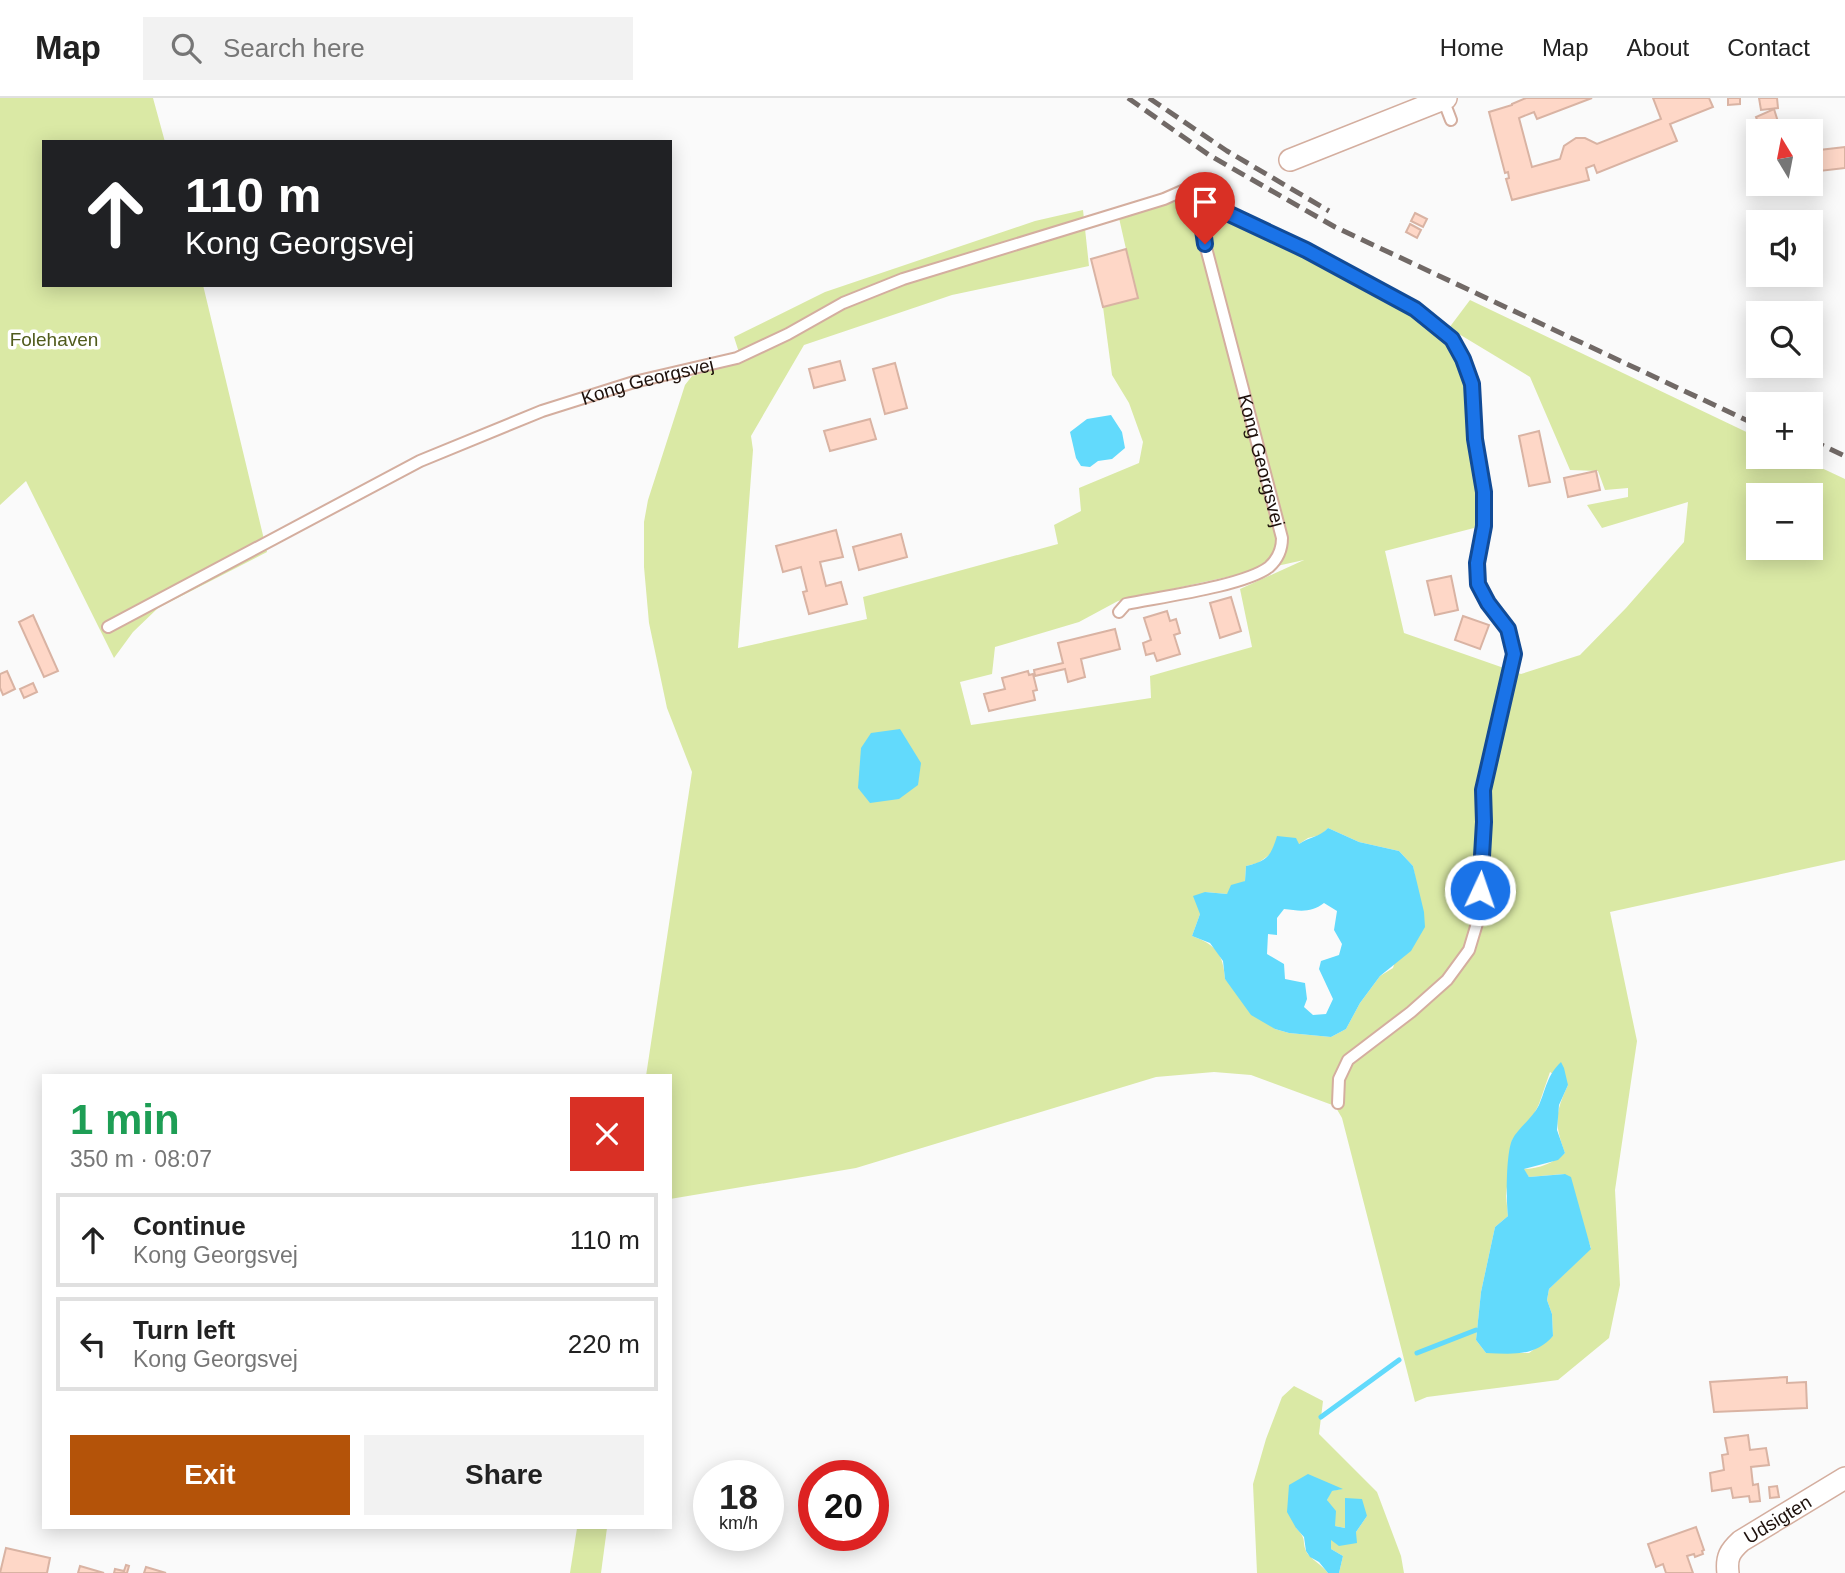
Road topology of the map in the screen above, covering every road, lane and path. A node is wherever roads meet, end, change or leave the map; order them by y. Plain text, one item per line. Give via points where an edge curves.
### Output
1 (1444, 99) edge
2 (1414, 104) edge
3 (1451, 120) dead end
4 (1290, 160) dead end
5 (1198, 195) junction
6 (1119, 612) dead end
7 (108, 627) dead end
8 (1338, 1103) dead end
9 (1845, 1478) edge
10 (1728, 1573) edge

1 - 2 street
1 - 3 lane
2 - 4 street
5 - 6 lane, Kong Georgsvej via 1205,244 1282,550 1252,578 1126,604
5 - 7 lane, Kong Georgsvej via 1196,185 1164,199 903,279 843,303 737,358 634,382 481,435 420,461
5 - 8 lane via 1415,309 1452,339 1472,384 1484,492 1478,584 1508,629 1514,654 1483,790 1478,920 1469,950 1447,980 1348,1060 1339,1080
9 - 10 street, Udsigten via 1741,1541 1730,1552

